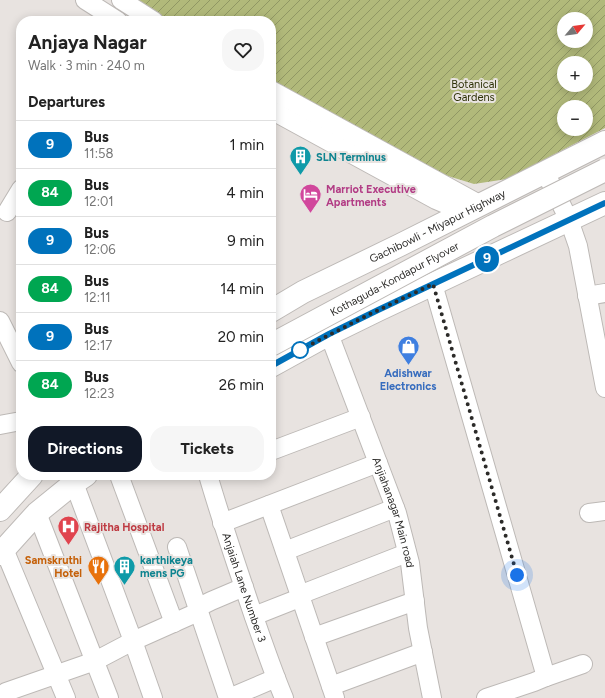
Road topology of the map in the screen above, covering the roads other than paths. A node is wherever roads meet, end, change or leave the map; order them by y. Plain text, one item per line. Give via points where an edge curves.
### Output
1 (85, 0) edge
2 (124, 9) edge
3 (110, 16) edge
4 (142, 16) edge
5 (276, 93) edge
6 (276, 113) edge
7 (605, 142) edge
8 (605, 170) edge
9 (545, 172) junction
10 (16, 197) edge
11 (605, 203) edge
12 (472, 208) junction
13 (7, 212) dead end
14 (569, 220) junction
15 (433, 284) junction
16 (605, 293) edge
17 (587, 296) junction
18 (276, 308) edge
19 (0, 321) edge
20 (329, 334) junction
21 (276, 342) edge
22 (16, 353) edge
23 (276, 363) edge
24 (605, 388) edge
25 (361, 417) junction
26 (16, 422) edge
27 (0, 425) edge
28 (276, 449) edge
29 (378, 463) junction
30 (27, 480) edge
31 (79, 480) edge
32 (80, 480) edge
33 (121, 480) edge
34 (209, 480) edge
35 (269, 505) junction
36 (395, 508) junction
37 (0, 510) edge
38 (37, 513) junction
39 (222, 523) junction
40 (177, 547) dead end
41 (286, 551) junction
42 (2, 552) edge
43 (407, 553) junction
44 (244, 587) junction
45 (301, 596) junction
46 (415, 601) junction
47 (198, 610) junction
48 (254, 616) junction
49 (174, 623) junction
50 (314, 637) junction
51 (133, 641) junction
52 (423, 652) junction
53 (95, 661) junction
54 (582, 664) dead end
55 (56, 674) junction
56 (276, 678) junction
57 (540, 686) edge
58 (3, 687) edge
59 (333, 692) edge
60 (66, 698) edge
61 (109, 698) edge
62 (153, 698) edge
63 (229, 698) edge
64 (284, 698) edge
65 (432, 698) edge
66 (486, 698) edge

1 - 3 street
2 - 4 street
5 - 12 street
6 - 12 street via 436,200
7 - 9 main road, Gachibowli - Miyapur Highway
8 - 21 main road, Kothaguda-Kondapur Flyover, bridge via 493,226
9 - 12 main road, Gachibowli - Miyapur Highway
9 - 14 street
10 - 13 street
11 - 14 main road
12 - 18 main road, Gachibowli - Miyapur Highway via 303,292
14 - 15 main road
14 - 17 street via 578,246
15 - 20 main road
15 - 57 street
16 - 17 street
17 - 24 street
19 - 22 street
20 - 23 main road
20 - 25 street, Anjiahanagar Main road
25 - 28 street
25 - 29 street, Anjiahanagar Main road
26 - 27 street
29 - 35 street
29 - 36 street, Anjiahanagar Main road
30 - 37 main road
31 - 38 main road
32 - 51 street
33 - 49 street
34 - 39 street, Anjaiah Lane Number 3
35 - 39 street
35 - 41 street
36 - 41 street
36 - 43 street, Anjiahanagar Main road
38 - 42 main road
38 - 53 street
39 - 44 street, Anjaiah Lane Number 3
40 - 47 street
41 - 45 street
42 - 55 street
43 - 45 street
43 - 46 street, Anjiahanagar Main road
44 - 47 street via 211,601
44 - 48 street, Anjaiah Lane Number 3
45 - 48 street
45 - 50 street
46 - 50 street
46 - 52 street, Anjiahanagar Main road
47 - 49 street
47 - 63 street
48 - 56 street, Anjaiah Lane Number 3
49 - 51 street
50 - 59 street
51 - 53 street
51 - 62 street
52 - 59 street
52 - 65 street, Anjiahanagar Main road
53 - 55 street
53 - 61 street
54 - 57 street
55 - 58 street
55 - 60 street
56 - 63 street
56 - 64 street, Anjaiah Lane Number 3
57 - 66 street

